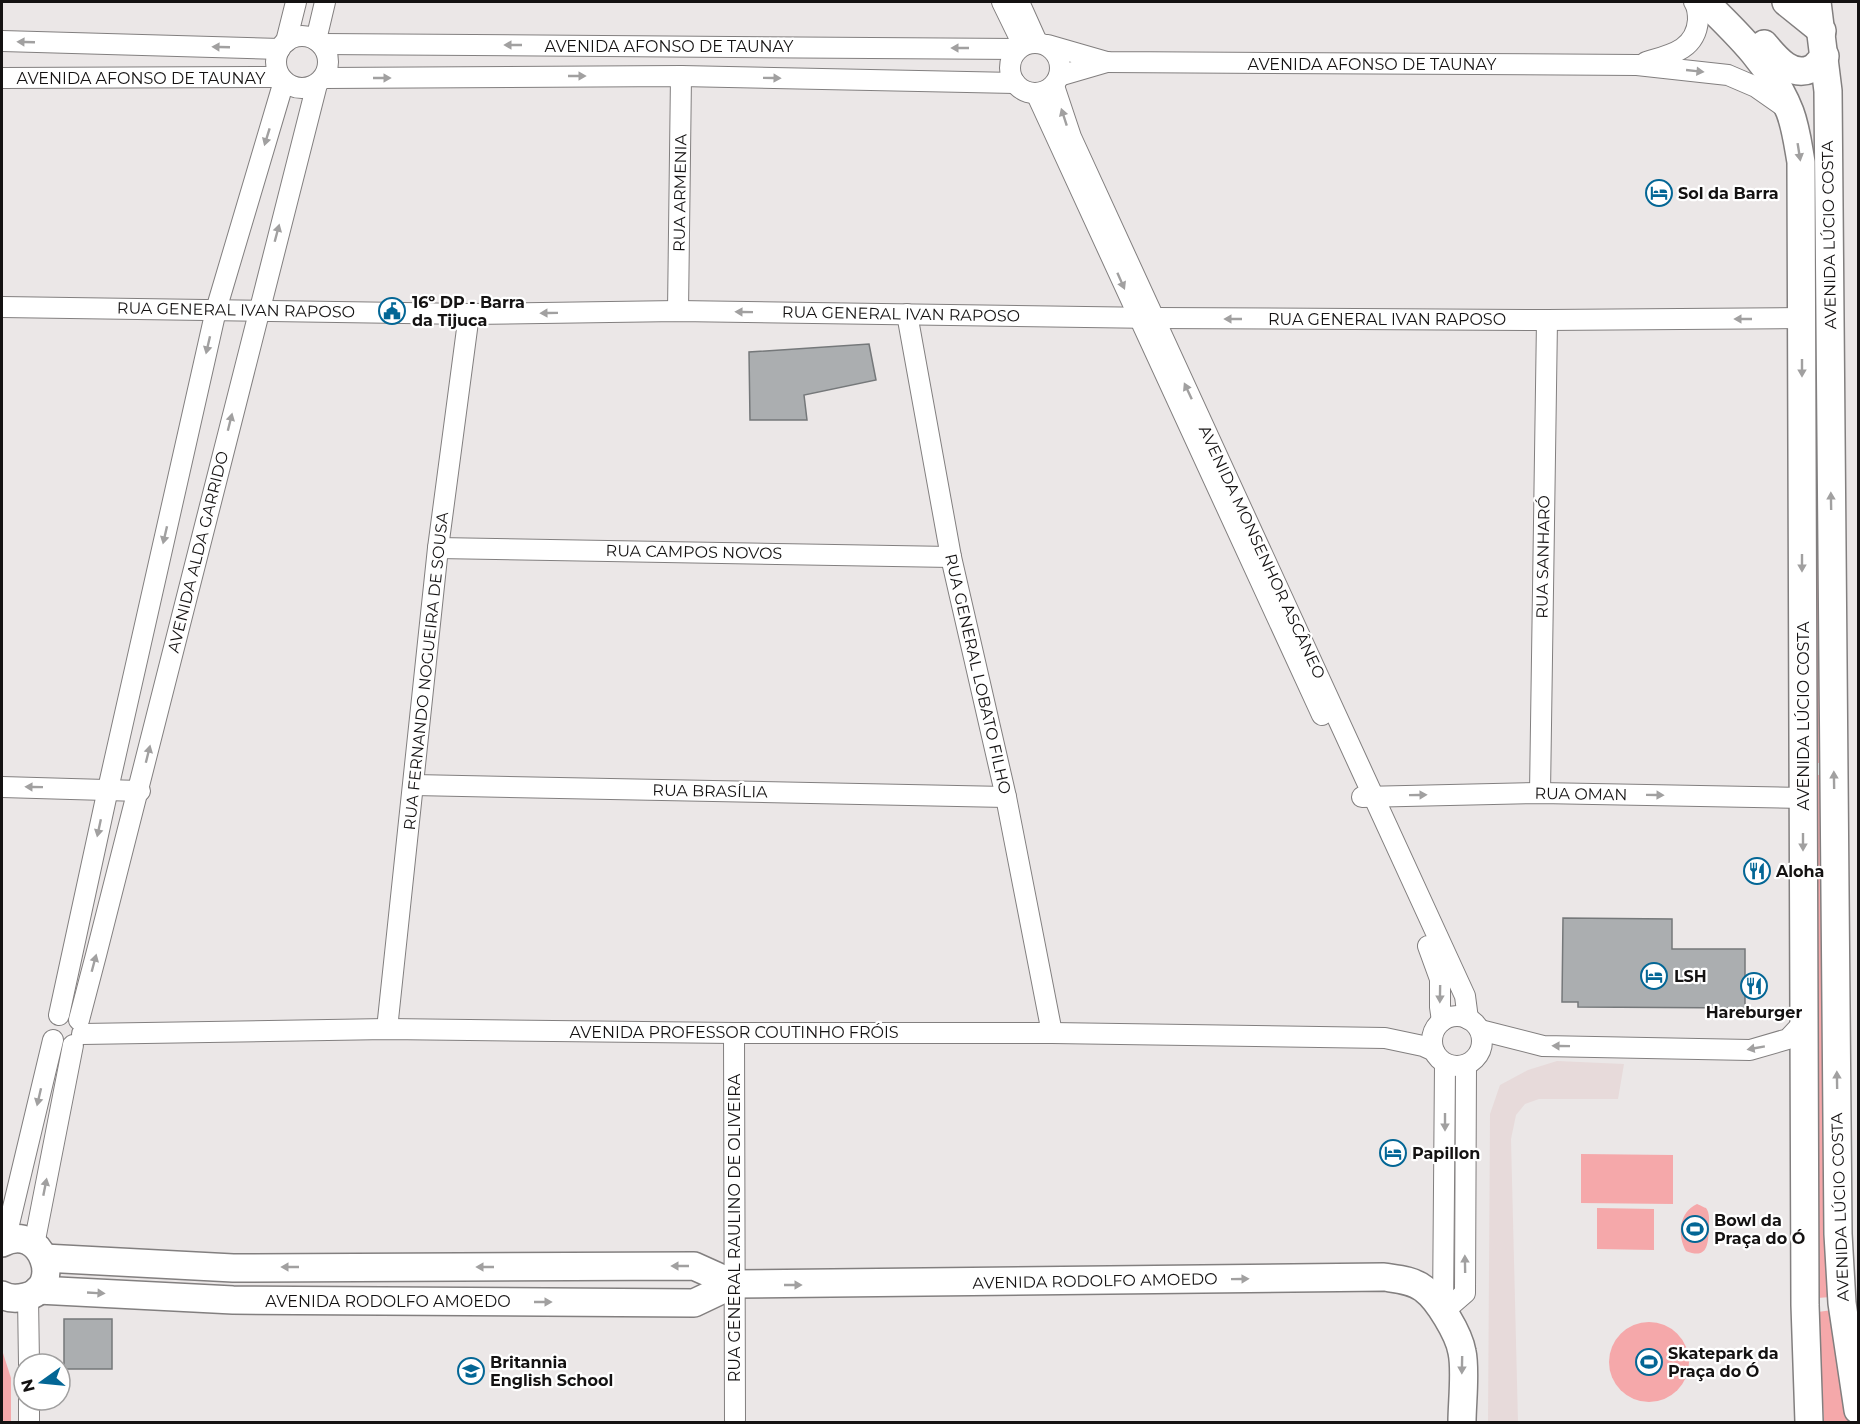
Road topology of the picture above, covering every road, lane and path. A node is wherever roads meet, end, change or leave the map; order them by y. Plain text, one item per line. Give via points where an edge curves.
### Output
1 (296, 2) edge
2 (325, 2) edge
3 (1002, 2) edge
4 (1019, 2) edge
5 (1694, 2) edge
6 (1705, 2) edge
7 (1786, 2) edge
8 (1817, 2) edge
9 (1733, 29) junction
10 (2, 41) edge
11 (318, 42) junction
12 (1823, 44) junction
13 (283, 45) junction
14 (1032, 45) junction
15 (1107, 62) junction
16 (1636, 65) junction
17 (681, 76) junction
18 (2, 78) edge
19 (282, 79) junction
20 (320, 81) junction
21 (1015, 83) junction
22 (1050, 85) junction
23 (1790, 111) junction
24 (2, 307) edge
25 (216, 310) junction
26 (257, 311) junction
27 (678, 311) junction
28 (469, 314) junction
29 (907, 314) junction
30 (1146, 318) junction
31 (1802, 318) junction
32 (1547, 320) junction
33 (438, 548) junction
34 (951, 557) junction
35 (414, 785) junction
36 (2, 787) edge
37 (108, 789) junction
38 (140, 791) junction
39 (1540, 793) junction
40 (1006, 797) junction
41 (1367, 797) junction
42 (1803, 798) junction
43 (59, 1015) junction
44 (1804, 1021) junction
45 (1440, 1023) junction
46 (1474, 1024) junction
47 (387, 1029) junction
48 (78, 1033) junction
49 (734, 1033) junction
50 (1052, 1033) junction
51 (1385, 1038) junction
52 (53, 1040) junction
53 (1439, 1057) junction
54 (1466, 1065) junction
55 (3, 1242) edge
56 (39, 1251) junction
57 (233, 1268) junction
58 (734, 1284) junction
59 (15, 1296) edge
60 (233, 1300) junction
61 (1443, 1312) junction
62 (27, 1352) edge
63 (1858, 1410) edge
64 (735, 1422) edge
65 (1462, 1422) edge
66 (1809, 1422) edge

1 - 13 street
2 - 11 street
3 - 14 street
4 - 14 street
5 - 16 street, AVENIDA AFONSO DE TAUNAY via 1698,25 1690,44 1677,54
6 - 9 main road, AVENIDA LÚCIO COSTA
7 - 12 main road
8 - 12 main road, AVENIDA LÚCIO COSTA
9 - 12 main road via 1757,36 1776,58 1798,71 1811,69
9 - 23 main road, AVENIDA LÚCIO COSTA via 1770,74
13 -> 10 street, AVENIDA AFONSO DE TAUNAY
11 - 13 street via 306,36
14 -> 11 street, AVENIDA AFONSO DE TAUNAY
11 - 20 street via 328,60 328,70
63 -> 12 main road, AVENIDA LÚCIO COSTA via 1842,1303 1838,1234 1828,103
13 - 19 street via 276,58
14 - 15 street, AVENIDA AFONSO DE TAUNAY
14 - 21 street via 1012,56
14 - 22 street via 1060,59
15 - 16 street, AVENIDA AFONSO DE TAUNAY
15 - 22 street, AVENIDA AFONSO DE TAUNAY
16 -> 23 street, AVENIDA AFONSO DE TAUNAY via 1728,75 1756,87
20 -> 17 street, AVENIDA AFONSO DE TAUNAY
17 -> 21 street, AVENIDA AFONSO DE TAUNAY
17 - 27 street, RUA ARMENIA
18 - 19 street, AVENIDA AFONSO DE TAUNAY
19 - 20 street via 300,89
19 -> 25 street, AVENIDA ALDA GARRIDO
26 -> 20 street, AVENIDA ALDA GARRIDO
21 - 22 street via 1028,92
22 - 30 street, AVENIDA MONSENHOR ASCÂNEO
23 -> 31 main road, AVENIDA LÚCIO COSTA via 1801,162
24 - 25 street, RUA GENERAL IVAN RAPOSO
25 - 26 street, RUA GENERAL IVAN RAPOSO
25 -> 37 street, AVENIDA ALDA GARRIDO
26 - 28 street, RUA GENERAL IVAN RAPOSO
38 -> 26 street, AVENIDA ALDA GARRIDO
27 -> 28 street, RUA GENERAL IVAN RAPOSO
29 -> 27 street, RUA GENERAL IVAN RAPOSO
28 - 33 street, RUA FERNANDO NOGUEIRA DE SOUSA
29 - 30 street, RUA GENERAL IVAN RAPOSO
29 - 34 street, RUA GENERAL LOBATO FILHO
32 -> 30 street, RUA GENERAL IVAN RAPOSO
30 - 41 street, AVENIDA MONSENHOR ASCÂNEO
31 -> 32 street, RUA GENERAL IVAN RAPOSO
31 -> 42 main road, AVENIDA LÚCIO COSTA
32 - 39 street, RUA SANHARÓ
33 - 34 street, RUA CAMPOS NOVOS
33 - 35 street, RUA FERNANDO NOGUEIRA DE SOUSA
34 - 40 street, RUA GENERAL LOBATO FILHO
35 - 40 street, RUA BRASÍLIA
35 - 47 street, RUA FERNANDO NOGUEIRA DE SOUSA
37 -> 36 street
37 - 38 street
37 -> 43 street, AVENIDA ALDA GARRIDO
48 -> 38 street, AVENIDA ALDA GARRIDO
41 -> 39 street, RUA OMAN
39 -> 42 street, RUA OMAN
40 - 50 street, RUA GENERAL LOBATO FILHO
41 -> 45 street, AVENIDA MONSENHOR ASCÂNEO via 1436,963
41 - 46 street, AVENIDA MONSENHOR ASCÂNEO via 1465,996
42 -> 44 main road, AVENIDA LÚCIO COSTA
43 - 48 street via 66,1013
43 - 52 street via 50,1026
44 -> 46 street via 1788,1039 1750,1050 1543,1046
44 - 66 main road, AVENIDA LÚCIO COSTA
45 - 46 street via 1455,1016
45 - 51 street, AVENIDA PROFESSOR COUTINHO FRÓIS
45 - 53 street via 1432,1037
46 - 54 street via 1482,1038 1479,1054
47 - 48 street, AVENIDA PROFESSOR COUTINHO FRÓIS
47 - 49 street, AVENIDA PROFESSOR COUTINHO FRÓIS
48 - 52 street via 59,1045
56 -> 48 street, AVENIDA ALDA GARRIDO
49 - 50 street, AVENIDA PROFESSOR COUTINHO FRÓIS
49 - 58 street, RUA GENERAL RAULINO DE OLIVEIRA
50 - 51 street, AVENIDA PROFESSOR COUTINHO FRÓIS
51 - 53 street, AVENIDA PROFESSOR COUTINHO FRÓIS via 1423,1046
52 -> 55 street
53 - 54 street via 1452,1066
53 -> 61 street
61 -> 54 street via 1466,1293
55 - 56 main road, AVENIDA RODOLFO AMOEDO via 25,1240
56 - 57 main road, AVENIDA RODOLFO AMOEDO
56 - 59 main road via 46,1269 44,1281
58 -> 57 main road, AVENIDA RODOLFO AMOEDO via 694,1266
57 - 60 main road
60 -> 58 main road, AVENIDA RODOLFO AMOEDO via 694,1303
58 -> 61 main road, AVENIDA RODOLFO AMOEDO via 1384,1277 1406,1280 1424,1289
58 - 64 street, RUA GENERAL RAULINO DE OLIVEIRA
59 -> 60 main road, AVENIDA RODOLFO AMOEDO
59 - 62 street
61 -> 65 main road, AVENIDA RODOLFO AMOEDO via 1463,1353

